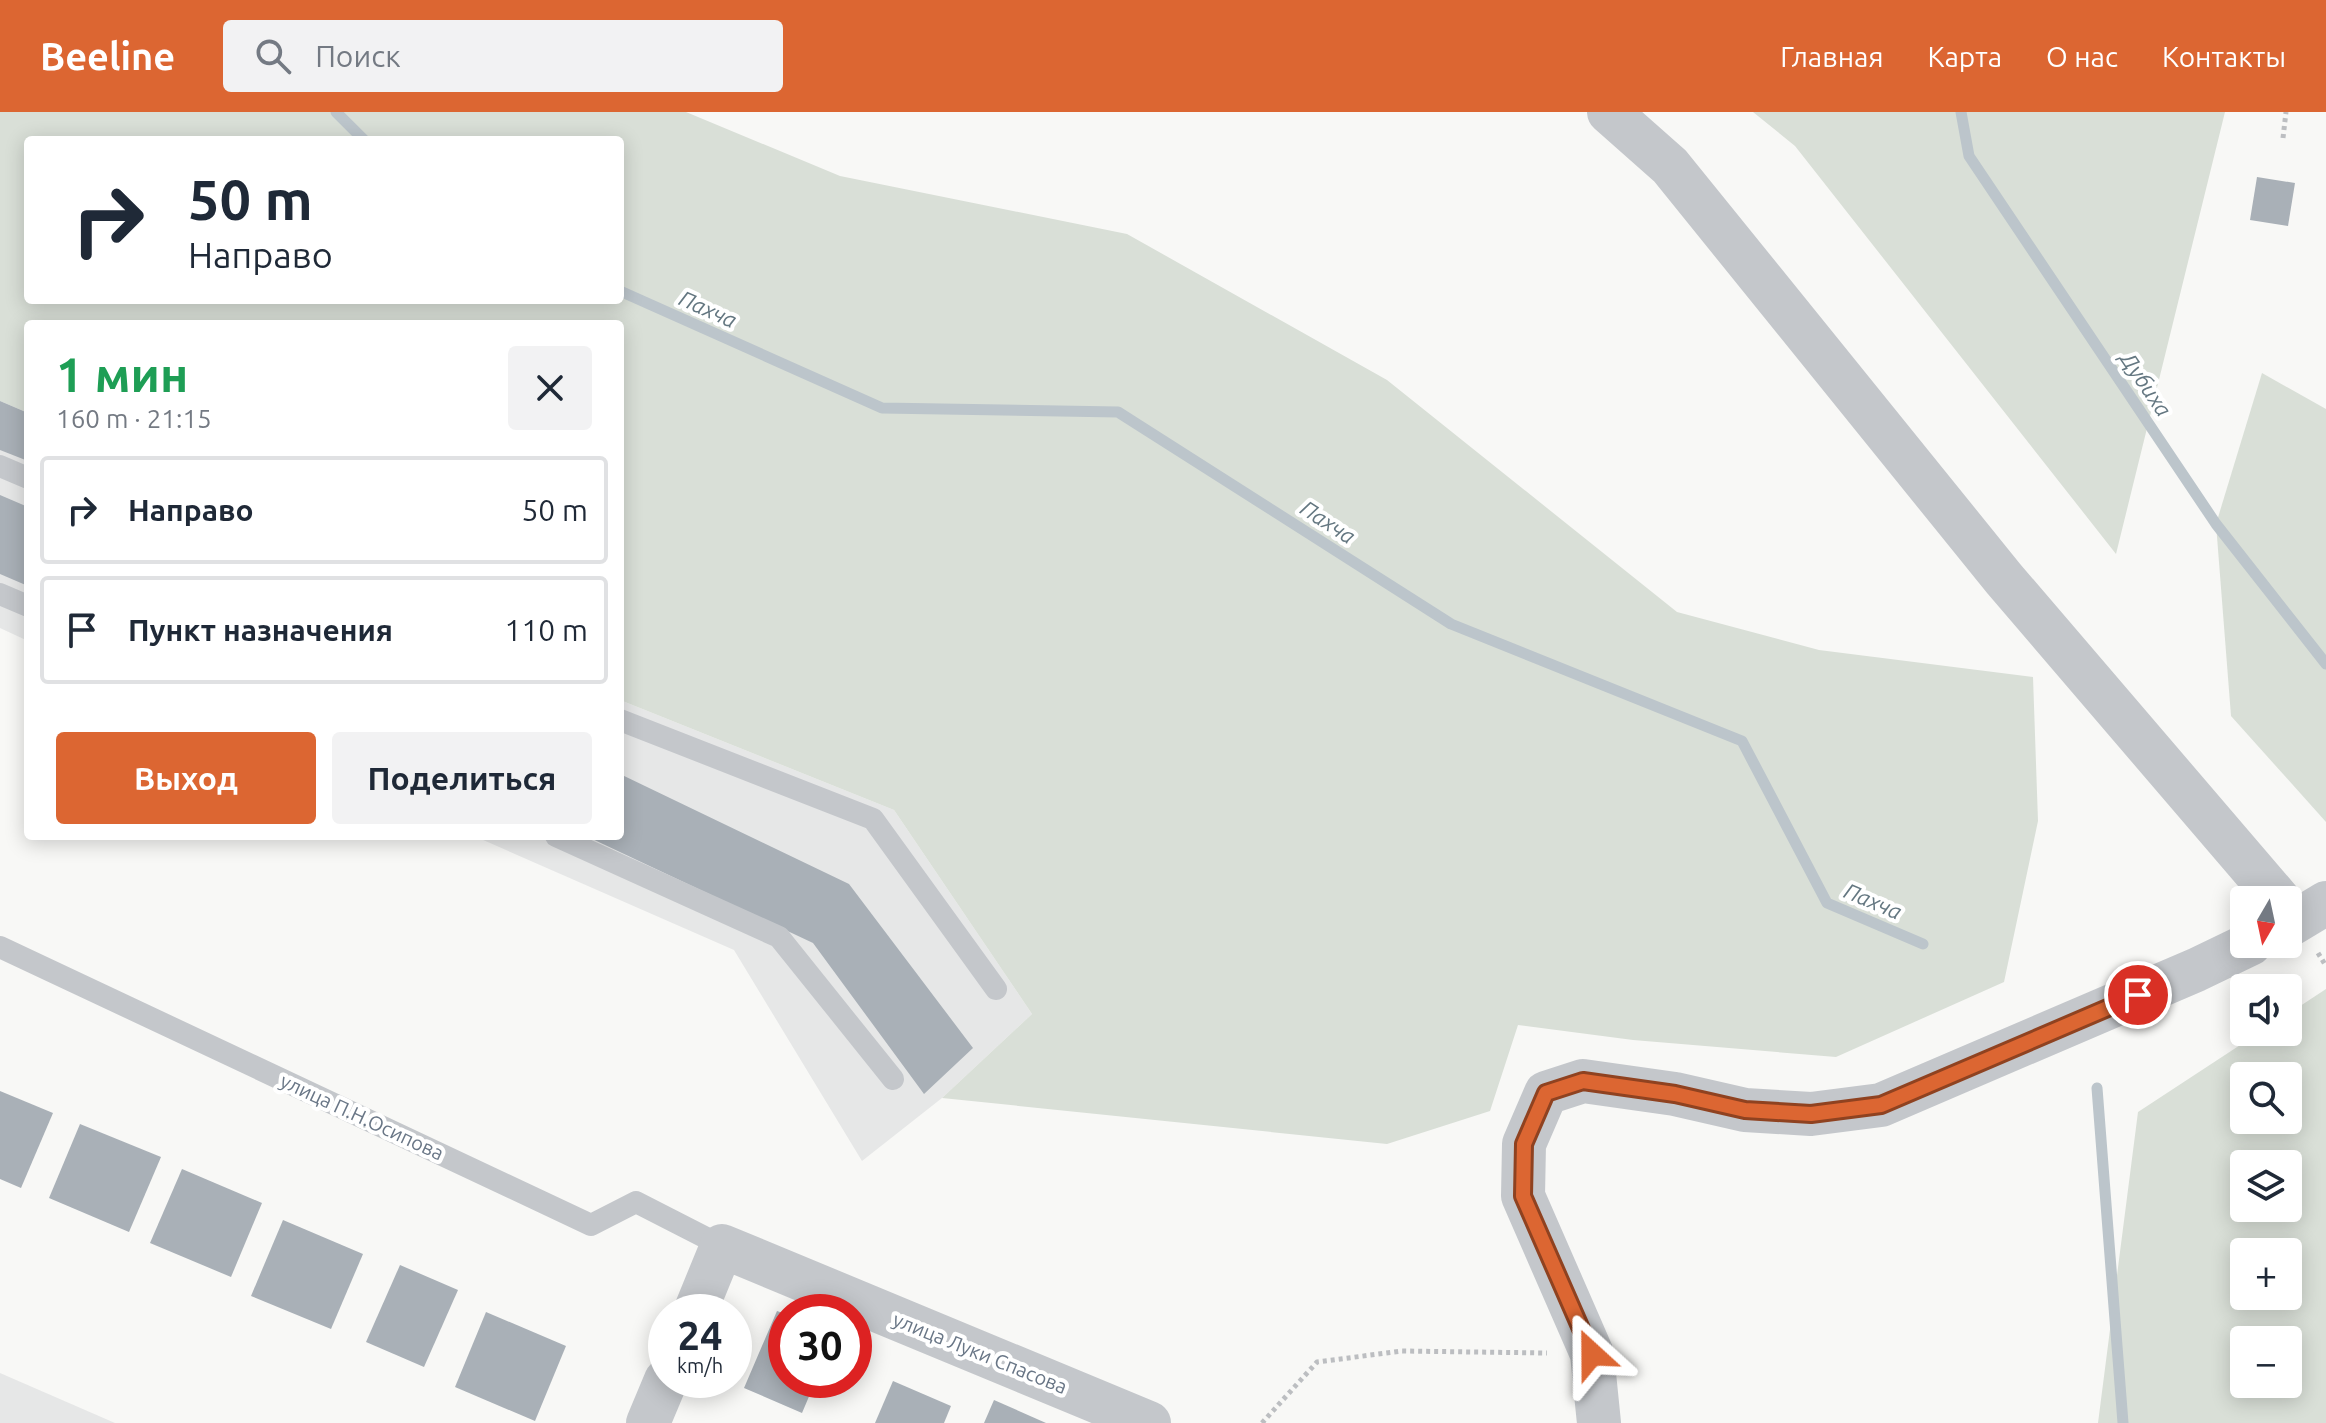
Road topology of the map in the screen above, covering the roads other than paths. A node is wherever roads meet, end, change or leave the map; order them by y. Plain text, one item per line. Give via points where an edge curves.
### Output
1 (1609, 112) edge
2 (0, 466) edge
3 (24, 476) edge
4 (0, 594) edge
5 (24, 604) edge
6 (624, 722) edge
7 (565, 840) edge
8 (2273, 886) edge
9 (0, 947) edge
10 (2230, 954) edge
11 (996, 989) dead end
12 (893, 1079) dead end
13 (722, 1246) junction
14 (702, 1294) edge
15 (658, 1398) edge
16 (648, 1423) edge
17 (1149, 1423) edge
18 (1599, 1423) edge

1 - 8 street via 1670,166 2004,579
2 - 3 lane
4 - 5 lane
6 - 11 lane via 873,819
7 - 12 lane via 779,937
9 - 13 lane, улица П.Н.Осипова via 591,1225 636,1202
10 - 18 street via 1881,1105 1811,1114 1745,1110 1583,1081 1546,1093 1524,1144 1523,1196 1592,1354
13 - 14 street
13 - 17 street, улица Луки Спасова
15 - 16 street

